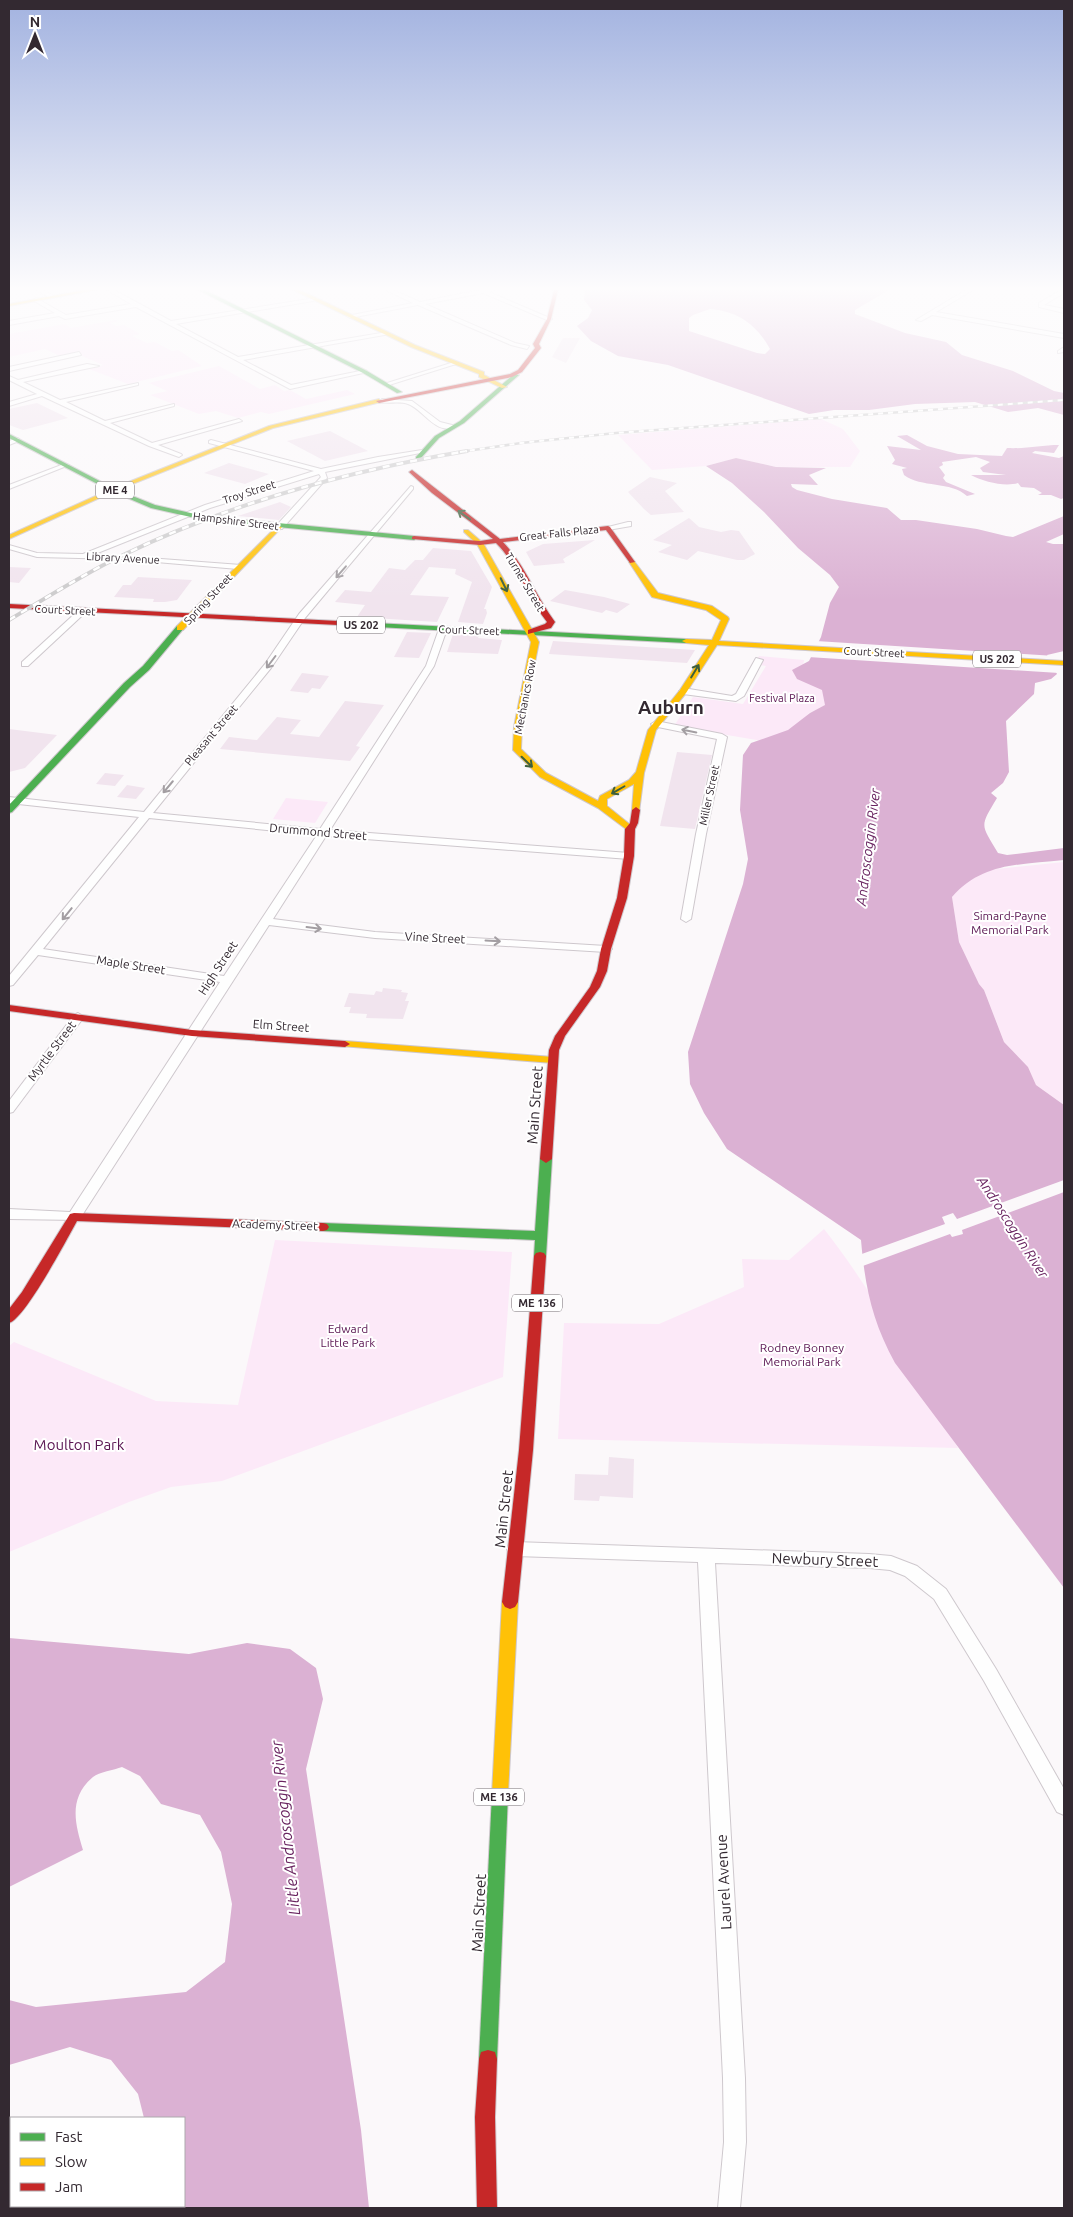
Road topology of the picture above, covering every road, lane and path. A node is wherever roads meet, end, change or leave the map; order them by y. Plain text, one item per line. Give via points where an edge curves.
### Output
1 (96, 393) edge
2 (392, 393) edge
3 (436, 393) edge
4 (482, 393) edge
5 (42, 394) joint
6 (414, 398) junction
7 (59, 402) junction
8 (9, 404) edge
9 (172, 405) dead end
10 (239, 421) dead end
11 (104, 423) junction
12 (453, 426) junction
13 (11, 440) edge
14 (211, 442) junction
15 (150, 444) junction
16 (223, 445) junction
17 (179, 455) junction
18 (416, 462) junction
19 (66, 465) junction
20 (321, 471) junction
21 (9, 487) edge
22 (110, 488) junction
23 (412, 488) junction
24 (423, 499) dead end
25 (183, 514) junction
26 (456, 524) dead end
27 (628, 524) dead end
28 (9, 526) edge
29 (278, 527) junction
30 (608, 528) junction
31 (373, 535) junction
32 (9, 537) edge
33 (496, 540) junction
34 (480, 543) junction
35 (9, 547) edge
36 (84, 556) junction
37 (238, 567) junction
38 (9, 606) edge
39 (84, 611) junction
40 (721, 615) junction
41 (191, 617) junction
42 (300, 622) junction
43 (551, 622) junction
44 (443, 629) junction
45 (720, 629) junction
46 (531, 632) junction
47 (600, 637) junction
48 (714, 644) junction
49 (789, 645) junction
50 (759, 660) dead end
51 (1031, 662) junction
52 (1064, 663) edge
53 (25, 664) dead end
54 (1064, 668) edge
55 (683, 692) junction
56 (656, 724) junction
57 (640, 773) junction
58 (13, 800) edge
59 (602, 807) junction
60 (627, 808) junction
61 (9, 810) edge
62 (145, 816) junction
63 (630, 829) junction
64 (322, 832) junction
65 (629, 856) junction
66 (686, 919) dead end
67 (266, 921) junction
68 (606, 949) junction
69 (35, 951) junction
70 (227, 980) junction
71 (9, 982) edge
72 (9, 1008) edge
73 (78, 1017) junction
74 (192, 1033) junction
75 (553, 1060) junction
76 (9, 1110) edge
77 (9, 1214) edge
78 (74, 1217) junction
79 (541, 1236) junction
80 (9, 1318) edge
81 (515, 1549) junction
82 (706, 1556) junction
83 (1064, 1806) edge
84 (487, 2208) edge
85 (729, 2208) edge

1 - 7 street
2 - 14 main road, ME 4 via 291,415
3 - 6 main road, ME 4
4 - 12 main road via 453,420
5 - 7 street
5 - 8 street
6 - 12 street via 438,424
6 - 16 main road, ME 4 via 382,401 295,420
7 - 11 street
9 - 11 street
10 - 15 street
11 - 15 street
12 - 18 main road
13 - 19 main road, Hampshire Street
14 - 16 street
14 - 17 main road, ME 4
15 - 17 street
16 - 20 street
16 - 22 main road, ME 4
17 - 22 main road, ME 4
18 - 20 street, Troy Street
18 - 23 main road via 408,483
33 -> 18 main road, Turner Street via 430,491
19 - 21 street
19 - 22 main road, Hampshire Street
20 - 25 street, Troy Street
20 - 29 street, Spring Street via 325,477
22 - 25 main road, Hampshire Street via 153,507
22 - 28 main road, ME 4
22 - 32 main road, ME 4
23 - 24 main road
23 - 31 street, Pleasant Street
25 - 29 main road, Hampshire Street
25 - 36 street, Troy Street
26 - 34 main road, Turner Street
27 - 30 street, Great Falls Plaza
29 - 31 main road, Hampshire Street
29 - 37 main road, Spring Street
30 - 33 main road, Great Falls Plaza
30 - 40 main road, Great Falls Plaza via 655,595 709,608
31 - 34 main road, Hampshire Street
31 -> 42 street, Pleasant Street
33 - 34 main road, Great Falls Plaza
33 - 43 main road, Turner Street via 506,549
34 -> 46 main road, Turner Street
35 - 36 street, Library Avenue via 37,555
36 - 37 street, Library Avenue
37 - 41 main road, Spring Street
38 - 39 main road, Court Street / US 202
39 - 41 main road, Court Street / US 202
39 - 53 street
40 - 45 main road via 725,619
40 - 48 main road via 708,635
41 - 42 main road, Court Street / US 202
41 - 58 main road, Spring Street via 146,668
42 - 44 main road, Court Street / US 202
42 -> 62 street, Pleasant Street
43 - 46 main road, Turner Street
43 - 47 main road
44 - 46 main road, Court Street / US 202
44 - 64 street, High Street via 430,666
45 - 48 main road
45 - 49 main road via 735,637
46 - 47 main road, Court Street / US 202
46 -> 59 main road, Mechanics Row via 536,642 518,727 517,750 529,765 549,779
47 - 48 main road, Court Street / US 202
48 - 49 main road, Court Street / US 202
55 -> 48 main road, Main Street / ME 136
49 - 51 main road, Court Street / US 202
50 - 55 street via 740,696 732,699
51 - 52 main road, US 202
51 - 54 main road
55 - 56 main road, Main Street / ME 136
56 - 57 main road, Main Street / ME 136
66 -> 56 street, Miller Street via 722,737
57 -> 59 main road via 632,782 602,798
57 - 60 main road, Main Street / ME 136
58 - 61 main road, Spring Street
58 - 62 street, Drummond Street
59 - 60 main road
59 - 63 main road
60 - 63 main road, Main Street / ME 136 via 634,823
62 - 64 street, Drummond Street
62 -> 69 street, Pleasant Street
63 - 65 main road, Main Street / ME 136
64 - 65 street, Drummond Street
64 - 67 street, High Street
65 - 68 main road, Main Street / ME 136 via 622,898
67 -> 68 street, Vine Street via 375,934
67 - 70 street, High Street
68 - 75 main road, Main Street / ME 136 via 596,987 560,1036
69 - 70 street, Maple Street
69 - 71 street, Pleasant Street
70 - 74 street, High Street
72 - 73 main road, Elm Street
73 - 74 main road, Elm Street
73 - 76 street, Myrtle Street
74 - 75 main road, Elm Street
74 - 78 street, High Street
75 - 79 main road, Main Street / ME 136
77 - 78 street, Academy Street
78 - 79 main road, Academy Street
78 - 80 main road, High Street via 27,1295
79 - 81 main road, Main Street / ME 136
81 - 82 street, Newbury Street
81 - 84 main road, Main Street / ME 136 via 507,1628 486,2108
82 - 83 street, Newbury Street via 891,1563 922,1578 940,1594
82 - 85 street, Laurel Avenue via 734,2078 735,2142

